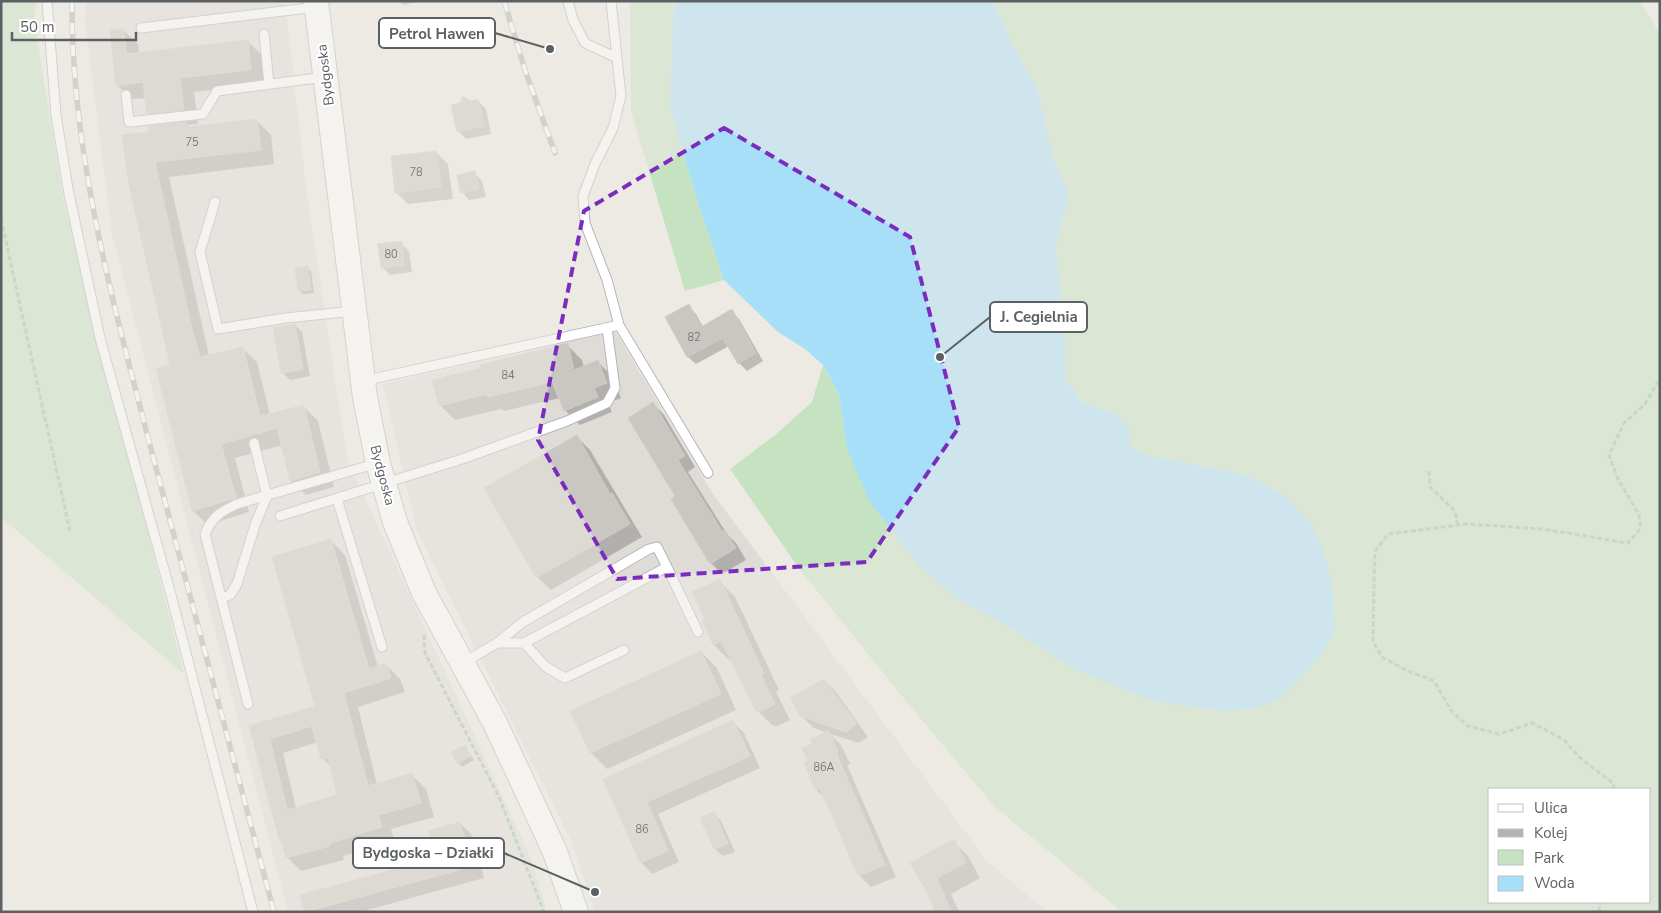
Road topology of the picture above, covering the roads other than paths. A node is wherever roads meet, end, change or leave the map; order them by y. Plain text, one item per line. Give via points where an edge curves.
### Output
1 (47, 1) edge
2 (568, 1) edge
3 (611, 1) edge
4 (316, 4) edge
5 (142, 28) dead end
6 (264, 34) dead end
7 (617, 58) junction
8 (326, 77) junction
9 (269, 84) junction
10 (126, 95) dead end
11 (215, 202) dead end
12 (354, 311) junction
13 (619, 325) junction
14 (607, 328) junction
15 (363, 382) junction
16 (254, 443) dead end
17 (708, 473) dead end
18 (381, 474) junction
19 (267, 496) junction
20 (337, 498) junction
21 (280, 516) dead end
22 (667, 566) junction
23 (221, 598) junction
24 (698, 632) dead end
25 (524, 643) junction
26 (497, 644) junction
27 (382, 647) dead end
28 (624, 650) dead end
29 (462, 663) junction
30 (248, 704) dead end
31 (253, 912) edge
32 (576, 912) edge

1 - 31 lane via 56,115 68,189 100,338
2 - 7 lane via 585,43
3 - 7 lane
4 - 5 lane
4 - 8 street, Bydgoska
6 - 9 lane
7 - 13 lane via 621,96 613,128 583,196 585,223 607,280
8 - 9 lane
8 - 12 street, Bydgoska
9 - 10 lane via 217,91 203,114 129,122
11 - 12 lane via 200,252 218,329
12 - 15 street, Bydgoska
13 - 14 lane
13 - 17 lane
14 - 15 lane
14 - 18 lane via 615,388 607,403 462,460
15 - 18 street, Bydgoska
16 - 19 lane
18 - 19 lane
18 - 20 lane
18 - 29 street, Bydgoska via 395,522 424,592
19 - 23 lane via 237,584 230,595
19 - 23 lane via 237,504 222,512 210,523 205,534
20 - 21 lane
20 - 27 lane
22 - 24 lane
22 - 25 lane
22 - 26 lane via 657,547 649,549 523,622
23 - 30 lane
25 - 26 lane
25 - 28 lane via 546,667 565,678
26 - 29 lane
29 - 32 street, Bydgoska via 494,721 548,835

